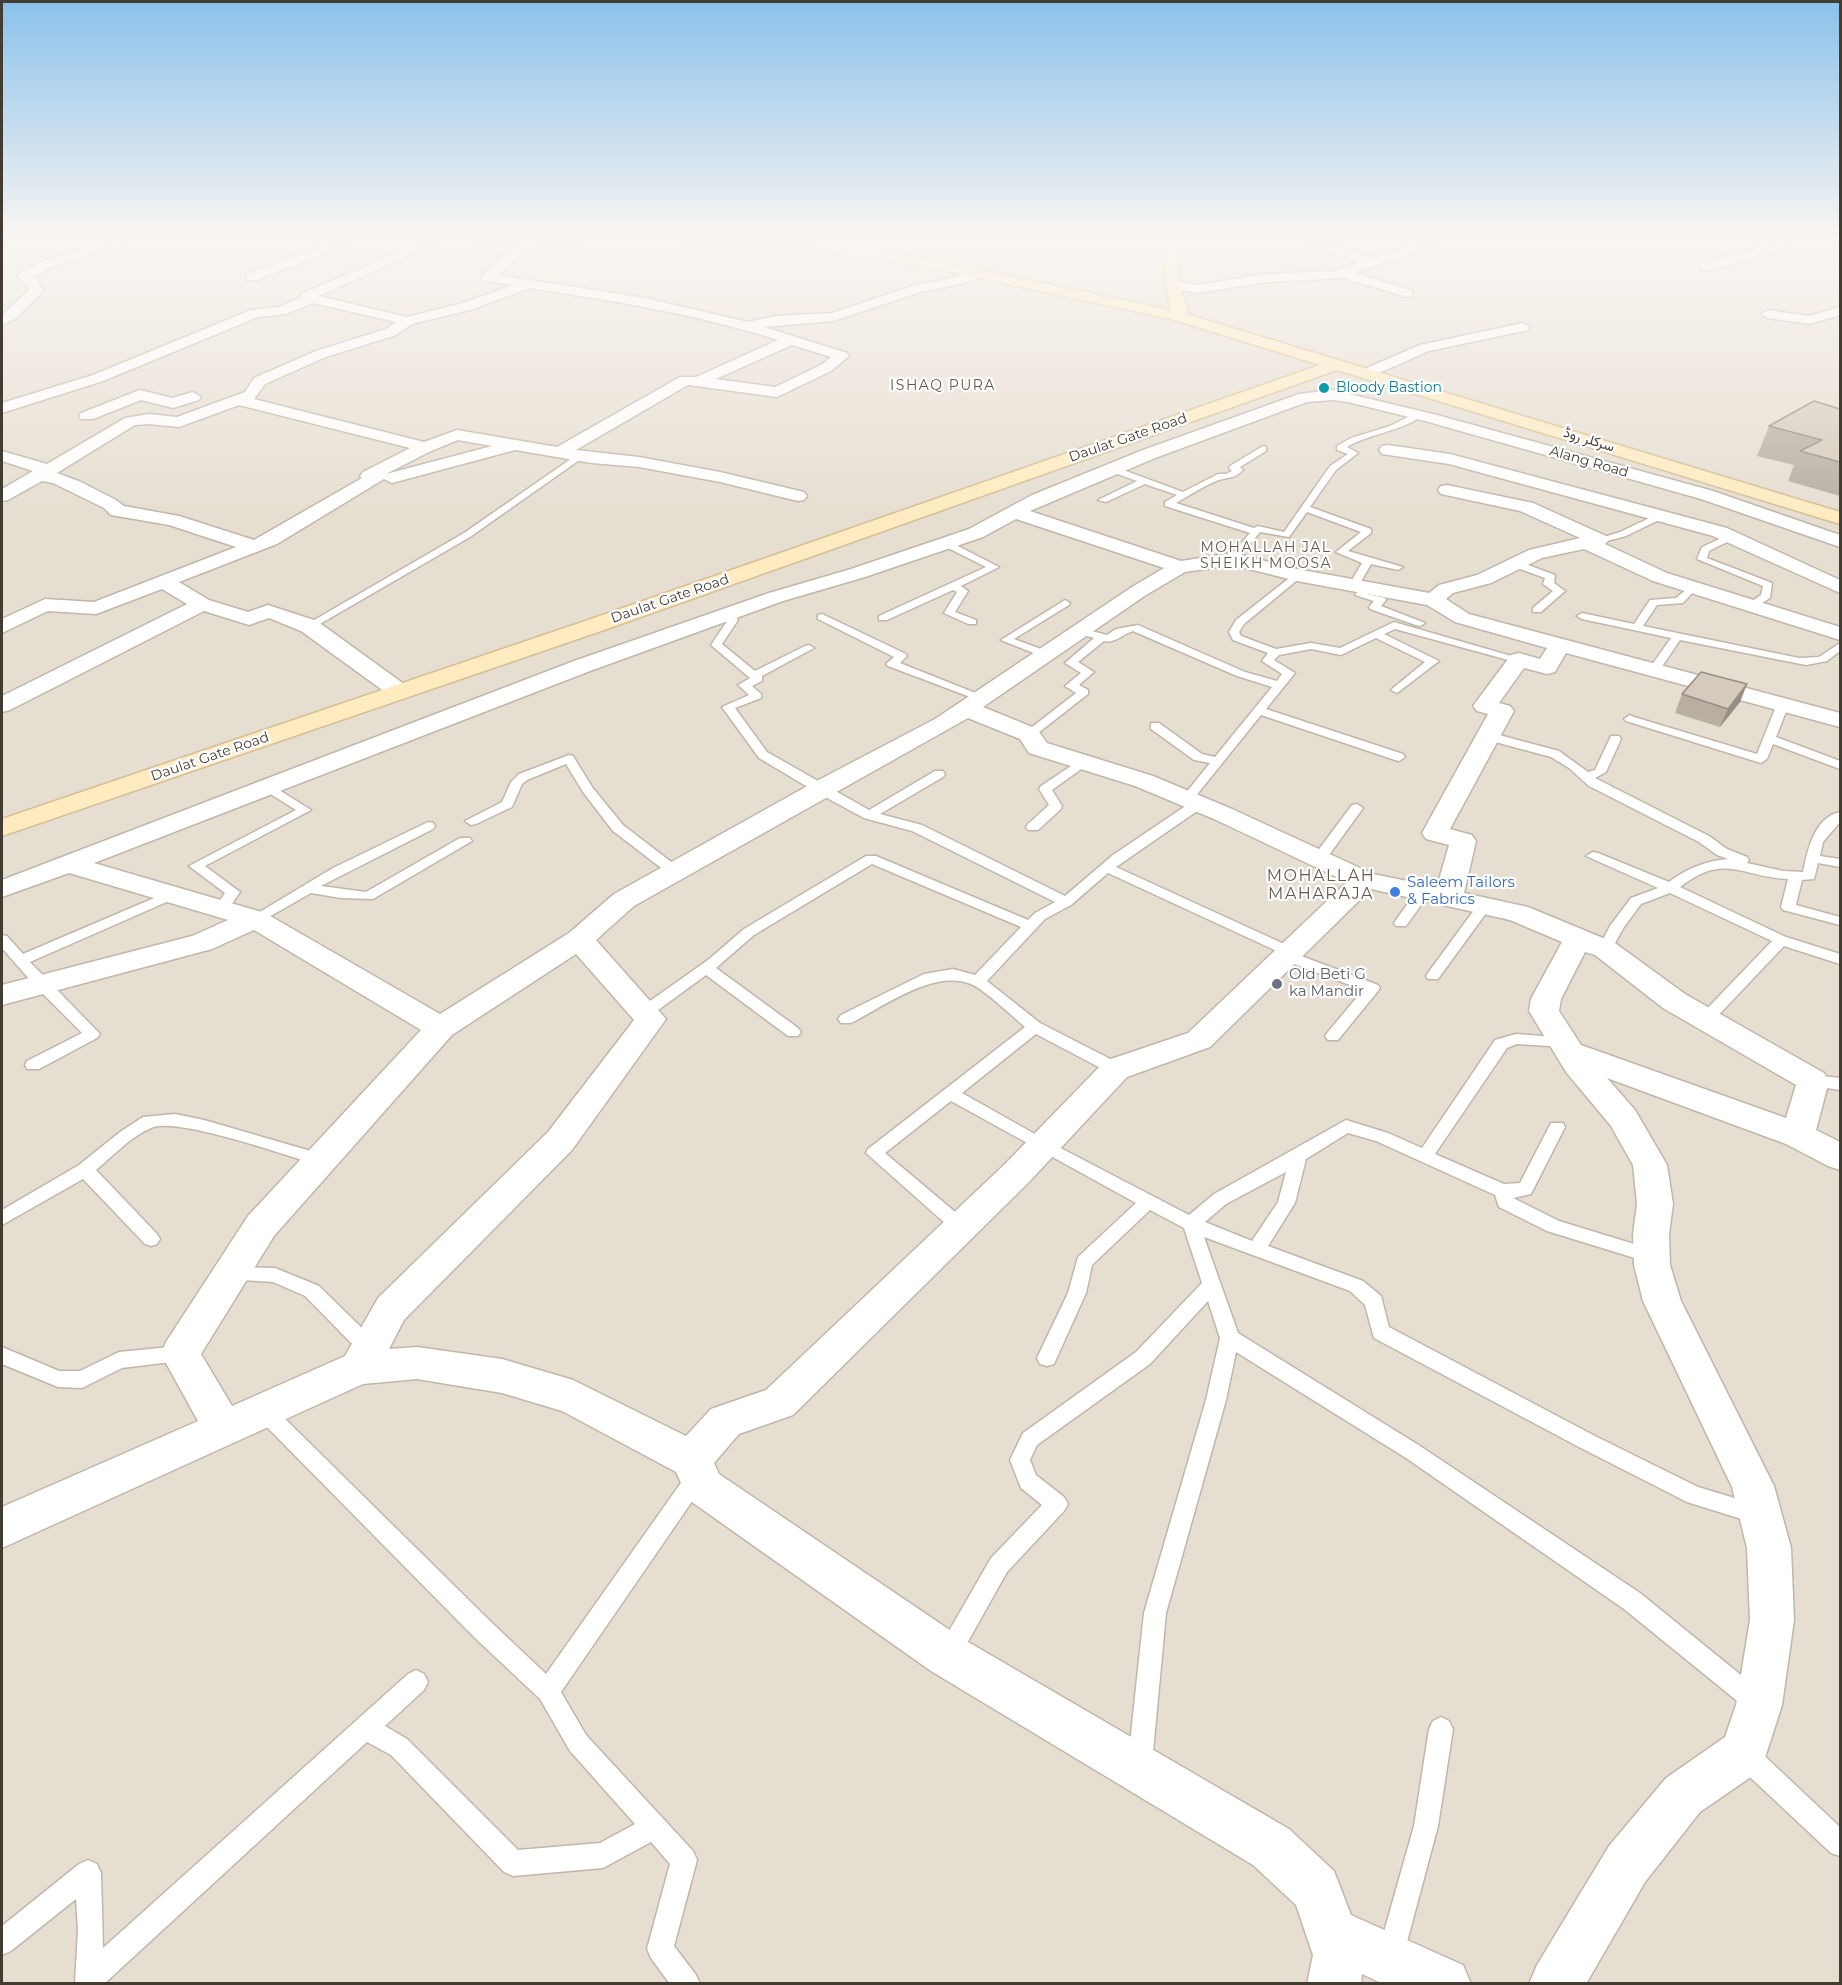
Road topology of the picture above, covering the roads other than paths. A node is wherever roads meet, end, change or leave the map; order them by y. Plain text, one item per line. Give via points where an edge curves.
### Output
1 (213, 331) edge
2 (393, 331) edge
3 (760, 331) edge
4 (1225, 331) edge
5 (1506, 331) edge
6 (791, 340) junction
7 (1336, 365) junction
8 (1365, 374) junction
9 (698, 382) junction
10 (213, 391) dead end
11 (236, 392) junction
12 (2, 408) edge
13 (1419, 415) junction
14 (87, 416) dead end
15 (517, 445) junction
16 (425, 447) junction
17 (1263, 449) dead end
18 (1388, 450) dead end
19 (560, 452) junction
20 (2, 456) edge
21 (581, 456) junction
22 (1112, 469) junction
23 (43, 473) junction
24 (377, 477) junction
25 (1145, 481) junction
26 (1447, 490) dead end
27 (1184, 495) junction
28 (2, 496) edge
29 (798, 496) dead end
30 (1103, 500) dead end
31 (1305, 508) junction
32 (1014, 512) junction
33 (1662, 515) junction
34 (1840, 518) edge
35 (1256, 532) junction
36 (1730, 537) junction
37 (1592, 541) junction
38 (1840, 541) edge
39 (945, 543) junction
40 (254, 546) junction
41 (1233, 559) junction
42 (1368, 561) junction
43 (1516, 564) junction
44 (1180, 567) junction
45 (1398, 567) dead end
46 (1297, 575) junction
47 (164, 582) junction
48 (953, 586) junction
49 (1360, 586) junction
50 (1693, 588) junction
51 (1840, 588) edge
52 (1433, 600) junction
53 (1065, 603) dead end
54 (202, 604) junction
55 (1750, 606) junction
56 (1537, 610) dead end
57 (729, 613) junction
58 (1582, 616) dead end
59 (822, 617) dead end
60 (883, 618) dead end
61 (972, 622) dead end
62 (309, 626) junction
63 (2, 627) edge
64 (1636, 628) junction
65 (1414, 630) junction
66 (1091, 634) junction
67 (1375, 634) junction
68 (1840, 634) edge
69 (1677, 637) junction
70 (1559, 645) junction
71 (1840, 646) edge
72 (809, 648) dead end
73 (1275, 652) junction
74 (1045, 654) junction
75 (1519, 660) junction
76 (1655, 669) junction
77 (754, 676) junction
78 (1279, 685) junction
79 (1397, 690) dead end
80 (400, 692) junction
81 (974, 703) junction
82 (1783, 704) junction
83 (2, 705) edge
84 (1259, 710) junction
85 (1630, 719) dead end
86 (1840, 720) edge
87 (1155, 726) dead end
88 (1029, 734) junction
89 (1488, 736) junction
90 (1771, 739) junction
91 (1615, 740) dead end
92 (1399, 757) dead end
93 (1217, 761) junction
94 (1083, 762) junction
95 (1840, 765) edge
96 (939, 774) dead end
97 (1587, 777) junction
98 (268, 787) junction
99 (820, 789) junction
100 (1192, 801) junction
101 (1357, 808) dead end
102 (869, 815) junction
103 (1840, 816) edge
104 (471, 821) dead end
105 (428, 826) dead end
106 (1033, 826) dead end
107 (2, 828) edge
108 (465, 841) dead end
109 (1593, 856) dead end
110 (1811, 858) junction
111 (1319, 859) junction
112 (1840, 863) edge
113 (69, 864) junction
114 (1106, 867) junction
115 (1754, 868) junction
116 (674, 871) junction
117 (1796, 876) junction
118 (1365, 880) junction
119 (308, 888) junction
120 (1670, 888) junction
121 (2, 889) edge
122 (172, 894) junction
123 (1436, 894) junction
124 (1066, 902) junction
125 (1485, 905) junction
126 (222, 908) junction
127 (255, 919) junction
128 (1839, 921) edge
129 (1401, 923) dead end
130 (1031, 926) junction
131 (2, 939) edge
132 (579, 939) junction
133 (1782, 940) junction
134 (1591, 943) junction
135 (1288, 954) junction
136 (1840, 959) edge
137 (21, 961) junction
138 (706, 968) junction
139 (1433, 976) dead end
140 (978, 981) junction
141 (42, 985) junction
142 (2, 995) edge
143 (645, 1012) junction
144 (846, 1019) dead end
145 (1706, 1019) junction
146 (1035, 1027) junction
147 (441, 1028) junction
148 (793, 1032) dead end
149 (1333, 1036) dead end
150 (1566, 1047) junction
151 (33, 1065) dead end
152 (1116, 1069) junction
153 (1827, 1082) edge
154 (950, 1093) junction
155 (1557, 1127) dead end
156 (1798, 1135) junction
157 (1043, 1146) junction
158 (1299, 1155) junction
159 (1425, 1156) junction
160 (1840, 1157) edge
161 (321, 1160) junction
162 (85, 1170) junction
163 (1503, 1191) junction
164 (1149, 1201) junction
165 (2, 1218) edge
166 (1191, 1224) junction
167 (962, 1227) junction
168 (151, 1239) dead end
169 (1256, 1250) junction
170 (1652, 1256) junction
171 (233, 1274) junction
172 (1211, 1285) junction
173 (1230, 1338) junction
174 (180, 1354) junction
175 (2, 1355) edge
176 (364, 1358) junction
177 (1047, 1358) dead end
178 (264, 1411) junction
179 (224, 1429) junction
180 (695, 1467) junction
181 (1760, 1515) junction
182 (2, 1528) edge
183 (947, 1655) junction
184 (416, 1682) dead end
185 (548, 1691) junction
186 (1759, 1705) junction
187 (365, 1728) junction
188 (1440, 1729) dead end
189 (1744, 1753) junction
190 (1140, 1769) junction
191 (654, 1827) junction
192 (1840, 1844) edge
193 (1332, 1933) junction
194 (2, 1942) edge
195 (1389, 1959) junction
196 (88, 1981) edge
197 (687, 1983) edge
198 (1334, 1983) edge
199 (1444, 1983) edge
200 (1556, 1983) edge

1 - 12 street via 98,378
2 - 11 street via 321,354
3 - 6 street
4 - 7 main road, سرکلر روڈ
5 - 8 street via 1425,348
6 - 9 street
6 - 9 street via 842,356 777,392
7 - 8 main road, سرکلر روڈ
7 - 80 main road, Daulat Gate Road
8 - 34 main road, سرکلر روڈ
9 - 19 street via 685,380
10 - 14 street via 173,403 140,396
11 - 16 street
11 - 23 street via 179,422 131,421
13 - 22 street, Alang Road via 1334,395 1305,397
13 - 31 lane via 1391,429 1351,440 1340,448 1354,453 1334,468
13 - 38 street, Alang Road via 1707,495
15 - 16 street via 457,435
15 - 19 street
15 - 24 street via 387,479
16 - 24 street via 369,476
17 - 27 lane via 1233,468 1239,470 1228,477 1221,476
18 - 33 street via 1450,459
19 - 21 street
20 - 23 street
21 - 29 street via 639,462
21 - 62 lane via 467,535
22 - 25 lane
22 - 32 street, Alang Road via 1038,498
23 - 28 street
23 - 40 street via 118,511 172,520
24 - 40 street
25 - 27 lane
25 - 30 lane
26 - 37 street via 1526,507
27 - 35 lane via 1168,504
31 - 35 lane via 1286,535 1258,529
31 - 42 lane via 1368,531 1341,552
32 - 39 street, Alang Road via 976,533
32 - 44 street
33 - 36 street
33 - 37 lane via 1616,539
35 - 41 lane
36 - 51 street
36 - 55 lane via 1705,549 1702,559 1768,585 1766,596
37 - 43 street via 1536,554
37 - 50 street via 1660,577
39 - 48 lane via 994,567
39 - 57 street, Alang Road
40 - 47 street
41 - 44 street
41 - 46 street
42 - 45 lane
42 - 49 lane
43 - 52 street via 1484,579 1446,589
43 - 56 lane via 1551,577 1548,584 1560,591
44 - 66 street via 1139,591
46 - 49 street
46 - 73 lane via 1240,622 1234,632 1237,638
47 - 54 street
47 - 63 street via 96,608 45,605
48 - 60 lane
48 - 61 lane via 963,591 949,613
49 - 52 street
49 - 65 lane via 1360,595 1381,600 1374,607 1421,622
50 - 55 street
50 - 64 lane via 1679,601 1654,602
52 - 70 street via 1462,618
53 - 74 lane via 1006,640
54 - 62 street via 249,619 268,611
54 - 83 street
55 - 68 street
57 - 77 lane via 733,621 716,645
57 - 98 street, Alang Road
58 - 64 lane
59 - 81 lane via 902,656 892,664
62 - 80 street
64 - 69 lane
65 - 67 lane via 1394,625
65 - 75 lane
66 - 74 street
66 - 78 lane via 1109,639 1134,627 1241,674
66 - 88 lane via 1071,663 1088,672 1071,686 1084,692
67 - 73 lane via 1341,652 1311,646
67 - 79 lane via 1433,661
69 - 71 lane via 1815,663 1827,659
69 - 76 lane
70 - 75 street via 1547,666
70 - 76 street
72 - 77 lane
73 - 78 lane via 1268,661 1289,673
74 - 81 street
75 - 89 street via 1485,706 1502,711
76 - 82 street
77 - 99 lane via 758,679 744,686 757,696 728,707 763,755
78 - 84 lane
80 - 107 main road, Daulat Gate Road
81 - 88 street
81 - 99 street via 943,724
82 - 86 street
82 - 90 lane
84 - 92 lane
84 - 93 lane
85 - 90 lane via 1761,759
87 - 93 lane via 1198,757
88 - 94 street via 1038,748
89 - 97 lane via 1556,754
89 - 123 street via 1435,833 1463,841
90 - 95 lane
91 - 97 lane via 1600,772
93 - 100 lane
94 - 100 street
94 - 106 lane via 1045,789 1056,806
96 - 102 lane
97 - 115 lane
98 - 113 street, Alang Road
98 - 126 lane via 305,810 196,866 233,892
99 - 102 lane
99 - 116 street
100 - 111 street
100 - 114 lane
101 - 111 lane
102 - 124 lane via 917,828
103 - 110 lane via 1816,842
104 - 116 lane via 507,804 523,777 569,759 618,828
105 - 119 lane
108 - 119 lane via 368,896
109 - 120 lane
110 - 112 lane
110 - 117 lane via 1809,876
111 - 118 street
113 - 121 street, Alang Road
113 - 122 street
114 - 124 lane
114 - 135 lane
115 - 117 lane
115 - 120 lane via 1716,864 1688,874
116 - 132 street via 624,900
117 - 128 lane via 1788,907
118 - 123 street
118 - 135 street
119 - 127 lane
120 - 133 lane
120 - 134 lane via 1636,902 1617,926
122 - 126 street
122 - 137 lane
123 - 125 street
123 - 129 lane
124 - 130 lane via 1040,916
125 - 134 street via 1518,913
125 - 139 lane
126 - 127 street
127 - 141 street via 202,943
127 - 147 street
130 - 138 lane via 871,859 750,932
130 - 140 lane
131 - 137 lane
132 - 143 street
132 - 147 street
133 - 136 lane
133 - 145 lane
134 - 145 street
134 - 150 street via 1546,999 1544,1011
135 - 149 lane via 1373,988
135 - 152 street via 1199,1040
137 - 141 lane
138 - 143 lane
138 - 148 lane
140 - 144 lane via 953,974 929,977
140 - 146 lane
141 - 142 street
141 - 151 lane via 92,1034
143 - 176 street via 651,1019 560,1141 391,1309
145 - 153 street
146 - 152 lane
146 - 154 lane
147 - 161 street
150 - 156 street
150 - 159 lane via 1516,1039 1502,1044
150 - 170 street via 1623,1118 1650,1165 1655,1204
152 - 157 street
153 - 156 street
154 - 157 lane
154 - 167 lane via 874,1154
155 - 163 lane via 1525,1188
156 - 160 street
157 - 164 lane
157 - 167 street
158 - 159 lane via 1346,1126
158 - 166 lane via 1220,1199
158 - 169 lane via 1286,1203
159 - 163 lane
161 - 162 lane via 204,1126 175,1120 150,1121
161 - 171 street via 261,1226
162 - 165 lane
162 - 168 lane
163 - 170 lane via 1505,1202 1553,1226
164 - 166 lane
164 - 177 lane via 1084,1262 1077,1293
166 - 169 lane
166 - 172 lane
167 - 180 street via 779,1403 724,1421
169 - 181 lane via 1356,1286 1374,1301 1381,1332 1586,1441 1694,1495
170 - 181 street via 1662,1301 1753,1486
171 - 174 street
171 - 176 lane via 275,1275 312,1291
172 - 173 lane
172 - 183 lane via 1143,1358 1030,1439 1020,1460 1028,1481 1058,1504 999,1564
173 - 186 lane via 1413,1452 1632,1601
173 - 190 lane via 1155,1613
174 - 175 lane via 119,1360 82,1380 58,1379
174 - 179 street
176 - 178 street
176 - 180 street via 502,1377 573,1397
178 - 179 street
178 - 185 lane
179 - 182 street
180 - 183 street via 704,1487
180 - 185 lane
181 - 186 street via 1768,1548 1772,1620
183 - 190 street
184 - 187 lane
185 - 191 lane via 578,1743
186 - 189 street
187 - 191 lane via 399,1747 513,1863 603,1855
187 - 196 lane
188 - 195 lane via 1426,1826
189 - 192 lane
189 - 200 street via 1683,1795 1628,1864
190 - 193 street via 1271,1847 1316,1889
191 - 197 lane via 684,1860 660,1949
193 - 195 street
193 - 198 street via 1339,1954
194 - 196 lane via 88,1873
195 - 199 street

